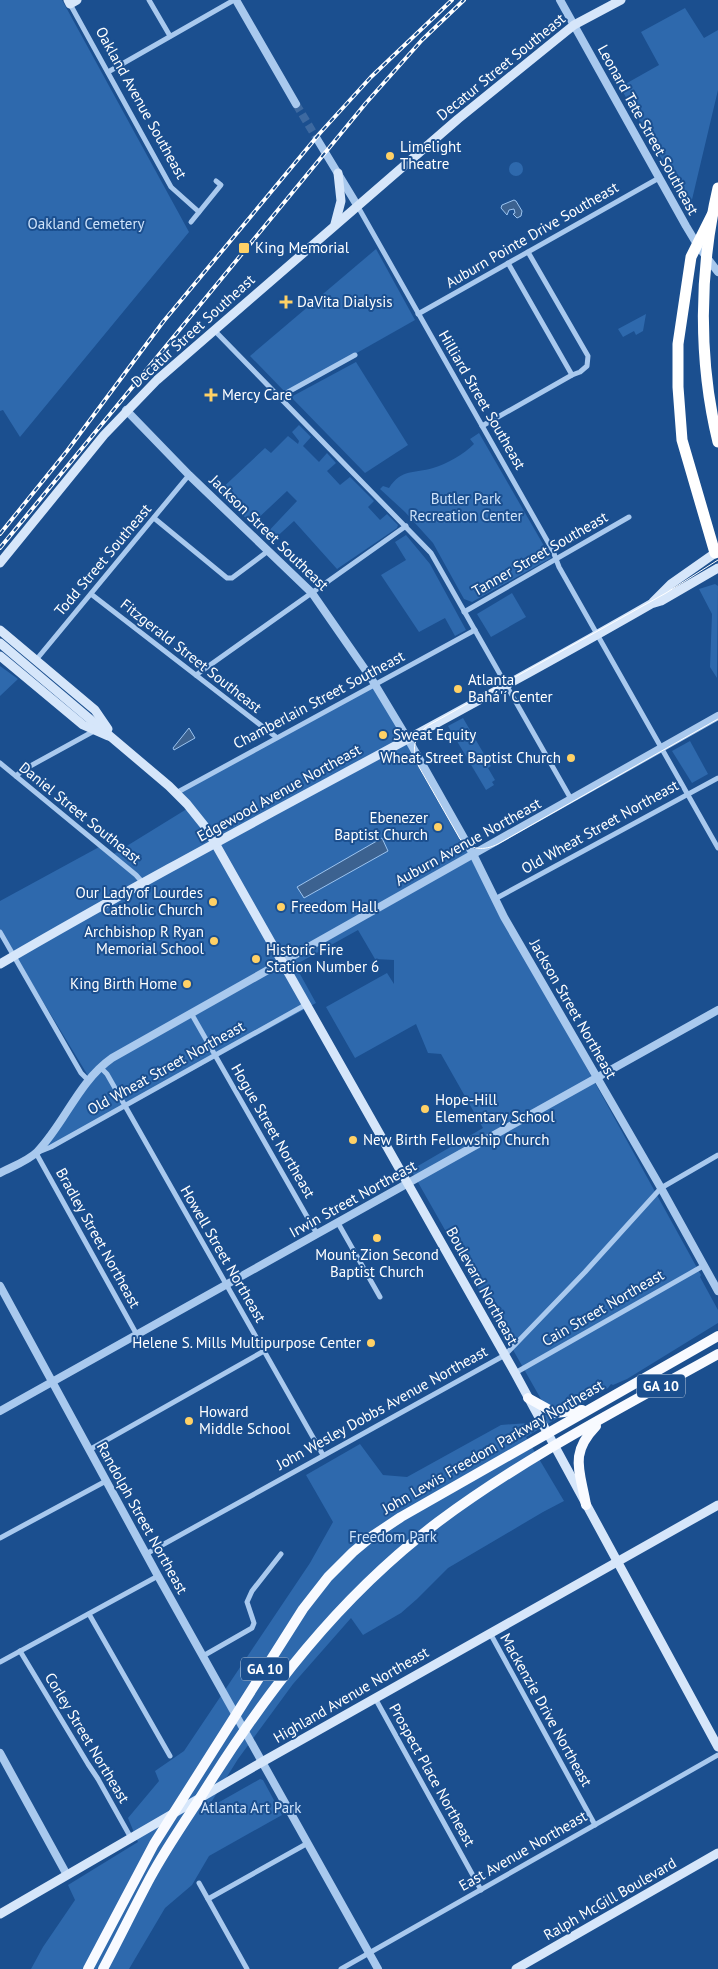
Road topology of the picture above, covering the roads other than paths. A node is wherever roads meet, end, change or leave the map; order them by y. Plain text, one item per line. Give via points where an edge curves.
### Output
1 (149, 0) edge
2 (235, 0) edge
3 (560, 0) edge
4 (621, 0) edge
5 (72, 1) edge
6 (574, 25) junction
7 (170, 36) junction
8 (108, 72) junction
9 (296, 104) tunnel mouth
10 (317, 139) tunnel mouth
11 (338, 173) junction
12 (659, 178) junction
13 (216, 181) dead end
14 (718, 188) edge
15 (357, 206) junction
16 (198, 212) junction
17 (191, 222) dead end
18 (335, 225) junction
19 (706, 234) junction
20 (528, 252) junction
21 (508, 263) junction
22 (718, 272) edge
23 (418, 314) junction
24 (214, 330) junction
25 (355, 355) dead end
26 (572, 376) junction
27 (279, 397) junction
28 (126, 410) junction
29 (482, 426) junction
30 (718, 442) edge
31 (189, 475) junction
32 (629, 517) dead end
33 (154, 518) junction
34 (406, 526) junction
35 (268, 551) junction
36 (717, 555) edge
37 (556, 559) junction
38 (0, 563) edge
39 (718, 568) edge
40 (312, 593) junction
41 (91, 594) junction
42 (651, 604) junction
43 (464, 612) junction
44 (0, 630) edge
45 (475, 630) junction
46 (597, 635) junction
47 (0, 643) edge
48 (0, 656) edge
49 (36, 660) junction
50 (196, 675) junction
51 (375, 684) junction
52 (507, 685) junction
53 (718, 716) edge
54 (94, 731) junction
55 (276, 737) junction
56 (114, 738) junction
57 (408, 740) junction
58 (661, 748) junction
59 (0, 762) edge
60 (16, 776) junction
61 (718, 778) edge
62 (176, 793) junction
63 (688, 794) junction
64 (571, 799) junction
65 (216, 843) junction
66 (718, 848) edge
67 (473, 854) junction
68 (143, 884) junction
69 (495, 899) junction
70 (0, 932) edge
71 (14, 956) junction
72 (283, 962) junction
73 (0, 964) edge
74 (307, 1004) junction
75 (718, 1010) edge
76 (192, 1013) junction
77 (215, 1055) junction
78 (100, 1067) junction
79 (597, 1078) junction
80 (88, 1080) junction
81 (124, 1106) junction
82 (36, 1153) junction
83 (718, 1155) edge
84 (0, 1173) edge
85 (408, 1184) junction
86 (661, 1188) junction
87 (338, 1223) junction
88 (317, 1234) junction
89 (704, 1266) junction
90 (226, 1285) junction
91 (0, 1286) edge
92 (718, 1290) edge
93 (380, 1297) dead end
94 (137, 1334) junction
95 (718, 1336) edge
96 (264, 1351) junction
97 (718, 1354) edge
98 (505, 1355) junction
99 (515, 1373) junction
100 (52, 1382) junction
101 (528, 1398) junction
102 (590, 1408) junction
103 (0, 1411) edge
104 (604, 1418) junction
105 (547, 1433) junction
106 (554, 1446) junction
107 (90, 1450) junction
108 (323, 1455) junction
109 (106, 1481) junction
110 (586, 1505) junction
111 (718, 1505) edge
112 (0, 1538) edge
113 (146, 1554) junction
114 (281, 1554) dead end
115 (617, 1561) junction
116 (158, 1576) junction
117 (89, 1614) junction
118 (490, 1632) junction
119 (20, 1651) junction
120 (203, 1656) junction
121 (0, 1662) edge
122 (375, 1698) junction
123 (718, 1747) edge
124 (0, 1753) edge
125 (718, 1755) edge
126 (170, 1756) dead end
127 (262, 1762) junction
128 (595, 1825) junction
129 (132, 1837) junction
130 (308, 1843) junction
131 (718, 1853) edge
132 (67, 1875) junction
133 (199, 1883) dead end
134 (481, 1890) junction
135 (208, 1899) junction
136 (0, 1914) edge
137 (370, 1953) junction
138 (88, 1969) edge
139 (103, 1969) edge
140 (247, 1969) edge
141 (341, 1969) edge
142 (378, 1969) edge
143 (516, 1969) edge

1 - 7 street
2 - 7 street
2 - 9 street
3 - 6 street, Leonard Tate Street Southeast
4 - 6 main road, Decatur Street Southeast
5 - 8 street, Oakland Avenue Southeast
6 - 12 street, Leonard Tate Street Southeast
6 - 15 main road, Decatur Street Southeast via 458,118
7 - 8 street
8 - 16 street, Oakland Avenue Southeast via 171,187
10 - 11 street
11 - 15 street
11 - 18 main road via 341,204
12 - 20 street, Auburn Pointe Drive Southeast
12 - 22 street, Leonard Tate Street Southeast via 698,246
13 - 16 street via 221,186
14 - 19 highway
15 - 18 main road, Decatur Street Southeast
15 - 23 street, Hilliard Street Southeast
16 - 17 street
18 - 24 main road, Decatur Street Southeast
19 - 30 highway via 706,368 710,412
19 - 36 highway via 691,257 678,344 679,418 682,440
20 - 21 street, Auburn Pointe Drive Southeast
20 - 26 street via 588,356 586,368
21 - 23 street, Auburn Pointe Drive Southeast
21 - 26 street
23 - 29 street, Hilliard Street Southeast
24 - 27 street
24 - 28 main road, Decatur Street Southeast
25 - 27 street
26 - 29 street
27 - 34 street
28 - 31 street, Jackson Street Southeast
28 - 38 main road, Decatur Street Southeast
29 - 37 street, Hilliard Street Southeast
31 - 33 street, Todd Street Southeast
31 - 35 street, Jackson Street Southeast
32 - 37 street, Tanner Street Southeast
33 - 35 street via 227,578 232,578
33 - 41 street, Todd Street Southeast
34 - 40 street
34 - 43 street via 431,553
35 - 40 street, Jackson Street Southeast
36 - 42 main road, Edgewood Avenue Northeast via 671,584
37 - 43 street, Tanner Street Southeast
37 - 46 street, Hilliard Street Southeast
39 - 42 main road, Edgewood Avenue Northeast
40 - 50 street
40 - 51 street, Jackson Street Southeast
41 - 49 street, Todd Street Southeast
41 - 50 street, Fitzgerald Street Southeast
42 - 46 main road, Edgewood Avenue Northeast
43 - 45 street
44 - 49 main road
45 - 51 street, Chamberlain Street Southeast
45 - 52 street
46 - 52 main road, Edgewood Avenue Northeast
46 - 58 street, Hilliard Street Southeast
47 - 56 main road
48 - 54 main road
49 - 56 main road via 96,710
50 - 55 street, Fitzgerald Street Southeast
51 - 55 street, Chamberlain Street Southeast
51 - 57 street, Jackson Street Southeast
52 - 57 main road, Edgewood Avenue Northeast
52 - 64 street
53 - 58 street, Auburn Avenue Northeast
54 - 56 main road
54 - 60 street
55 - 62 street, Chamberlain Street Southeast
56 - 62 main road, Boulevard Northeast
57 - 65 main road, Edgewood Avenue Northeast
57 - 67 street, Jackson Street Northeast
58 - 63 street, Hilliard Street Southeast
58 - 64 street, Auburn Avenue Northeast
59 - 60 street, Daniel Street Southeast
60 - 68 street, Daniel Street Southeast
61 - 63 street, Old Wheat Street Northeast
62 - 65 main road, Boulevard Northeast via 198,816
63 - 66 street, Hilliard Street Southeast
63 - 69 street, Old Wheat Street Northeast
64 - 67 street, Auburn Avenue Northeast
65 - 68 main road, Edgewood Avenue Northeast
65 - 72 main road, Boulevard Northeast
67 - 69 street, Jackson Street Northeast
67 - 72 street, Auburn Avenue Northeast
68 - 71 main road, Edgewood Avenue Northeast
69 - 79 street, Jackson Street Northeast
70 - 71 street
71 - 73 main road, Edgewood Avenue Northeast
71 - 80 street via 80,1073
72 - 74 main road, Boulevard Northeast
72 - 76 street, Auburn Avenue Northeast
74 - 77 street, Old Wheat Street Northeast
74 - 85 main road, Boulevard Northeast
75 - 79 street, Irwin Street Northeast
76 - 77 street, Hogue Street Northeast
76 - 78 street, Auburn Avenue Northeast
77 - 81 street, Old Wheat Street Northeast
77 - 88 street, Hogue Street Northeast
78 - 80 street, Auburn Avenue Northeast
78 - 81 street, Howell Street Northeast
79 - 85 street, Irwin Street Northeast
79 - 86 street, Jackson Street Northeast
80 - 82 street, Auburn Avenue Northeast
81 - 82 street, Old Wheat Street Northeast
81 - 90 street, Howell Street Northeast
82 - 84 street, Auburn Avenue Northeast
82 - 94 street, Bradley Street Northeast
83 - 86 street, John Wesley Dobbs Avenue Northeast
85 - 87 street, Irwin Street Northeast
85 - 98 main road, Boulevard Northeast
86 - 89 street, Jackson Street Northeast
86 - 98 street, John Wesley Dobbs Avenue Northeast
87 - 88 street, Irwin Street Northeast
87 - 93 street
88 - 90 street, Irwin Street Northeast
89 - 92 street, Jackson Street Northeast
89 - 99 street, Cain Street Northeast
90 - 94 street, Irwin Street Northeast
90 - 96 street, Howell Street Northeast
91 - 100 street, Randolph Street Northeast
94 - 100 street, Irwin Street Northeast
95 - 102 highway, John Lewis Freedom Parkway Northeast / GA 10
96 - 107 street
96 - 108 street, Howell Street Northeast
97 - 104 highway, John Lewis Freedom Parkway Northeast / GA 10
98 - 99 main road, Boulevard Northeast
98 - 108 street, John Wesley Dobbs Avenue Northeast
99 - 101 main road, Boulevard Northeast
100 - 103 street, Irwin Street Northeast
100 - 107 street, Randolph Street Northeast
101 - 102 highway via 555,1413
101 - 105 main road, Boulevard Northeast
102 - 105 highway, John Lewis Freedom Parkway Northeast / GA 10
104 - 106 highway, John Lewis Freedom Parkway Northeast / GA 10
104 - 110 highway via 579,1450 578,1462
105 - 106 main road, Boulevard Northeast
105 - 138 highway, John Lewis Freedom Parkway Northeast / GA 10 via 387,1525 328,1577 281,1642 154,1844
106 - 110 main road, Boulevard Northeast
106 - 139 highway, John Lewis Freedom Parkway Northeast / GA 10 via 490,1486 412,1544 354,1597 297,1658 243,1730 169,1846
107 - 109 street, Randolph Street Northeast
108 - 113 street, John Wesley Dobbs Avenue Northeast
109 - 112 street
109 - 113 street, Randolph Street Northeast
110 - 115 main road, Boulevard Northeast
111 - 115 main road, Highland Avenue Northeast
113 - 116 street, Randolph Street Northeast
114 - 120 street via 247,1602 254,1623 252,1628
115 - 118 main road, Highland Avenue Northeast
115 - 123 main road, Boulevard Northeast
116 - 117 street
116 - 120 street, Randolph Street Northeast
117 - 119 street
117 - 126 street
118 - 122 main road, Highland Avenue Northeast
118 - 128 street, Mackenzie Drive Northeast
119 - 121 street
119 - 129 street, Corley Street Northeast
120 - 127 street, Randolph Street Northeast
122 - 127 main road, Highland Avenue Northeast
122 - 134 street, Prospect Place Northeast
124 - 132 street
125 - 128 street, East Avenue Northeast
127 - 129 main road, Highland Avenue Northeast
127 - 130 street, Randolph Street Northeast
128 - 134 street, East Avenue Northeast
129 - 132 main road, Highland Avenue Northeast
130 - 135 street
130 - 137 street, Randolph Street Northeast
131 - 143 main road, Ralph McGill Boulevard
132 - 136 main road, Highland Avenue Northeast
133 - 135 street
134 - 137 street, East Avenue Northeast
135 - 140 street
137 - 141 street, East Avenue Northeast
137 - 142 street, Randolph Street Northeast

